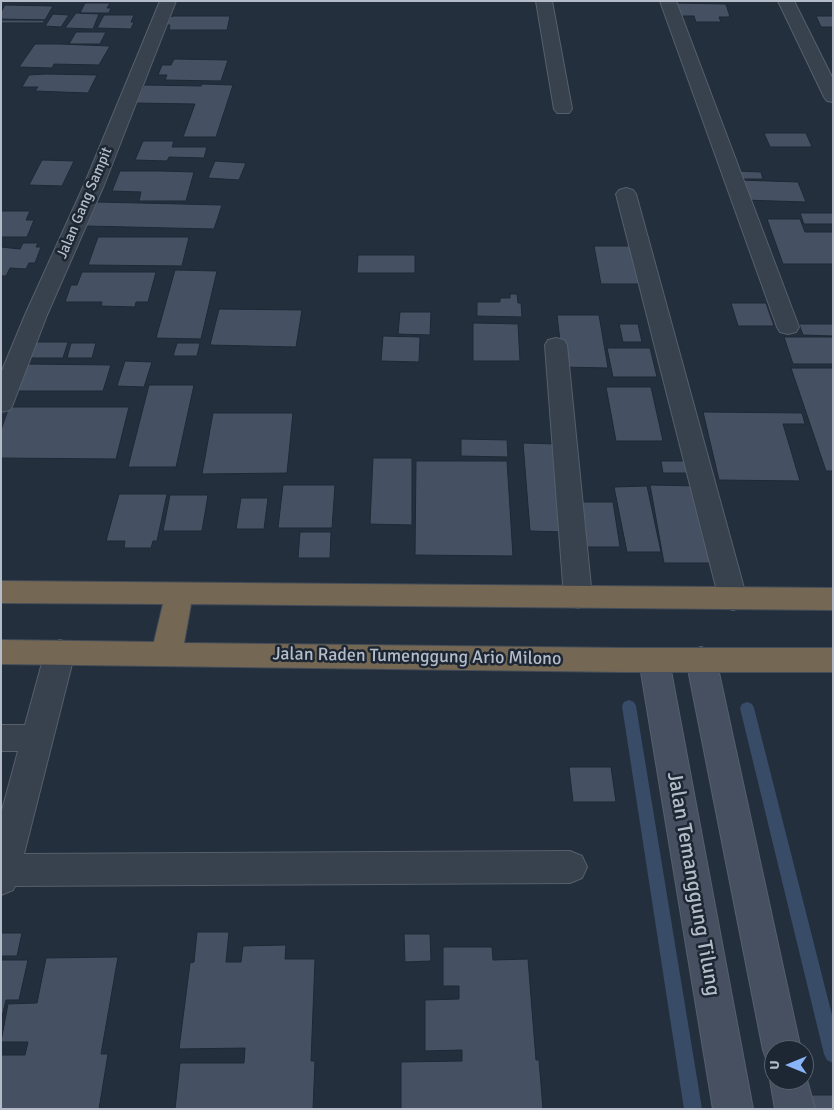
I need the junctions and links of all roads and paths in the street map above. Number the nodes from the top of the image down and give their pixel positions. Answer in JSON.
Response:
{"nodes":[{"id":1,"x":168,"y":1,"type":"edge"},
{"id":2,"x":544,"y":1,"type":"edge"},
{"id":3,"x":668,"y":1,"type":"edge"},
{"id":4,"x":786,"y":1,"type":"edge"},
{"id":5,"x":831,"y":90,"type":"edge"},
{"id":6,"x":564,"y":109,"type":"dead end"},
{"id":7,"x":626,"y":194,"type":"dead end"},
{"id":8,"x":788,"y":327,"type":"dead end"},
{"id":9,"x":556,"y":345,"type":"dead end"},
{"id":10,"x":1,"y":404,"type":"edge"},
{"id":11,"x":1,"y":592,"type":"edge"},
{"id":12,"x":178,"y":593,"type":"junction"},
{"id":13,"x":578,"y":597,"type":"junction"},
{"id":14,"x":733,"y":599,"type":"junction"},
{"id":15,"x":833,"y":599,"type":"edge"},
{"id":16,"x":1,"y":652,"type":"edge"},
{"id":17,"x":60,"y":652,"type":"junction"},
{"id":18,"x":167,"y":653,"type":"junction"},
{"id":19,"x":701,"y":659,"type":"junction"},
{"id":20,"x":654,"y":660,"type":"junction"},
{"id":21,"x":833,"y":660,"type":"edge"},
{"id":22,"x":1,"y":738,"type":"edge"},
{"id":23,"x":38,"y":738,"type":"junction"},
{"id":24,"x":570,"y":867,"type":"dead end"},
{"id":25,"x":3,"y":874,"type":"edge"},
{"id":26,"x":780,"y":1040,"type":"edge"},
{"id":27,"x":791,"y":1090,"type":"edge"},
{"id":28,"x":733,"y":1109,"type":"edge"},
{"id":29,"x":795,"y":1109,"type":"edge"}],
"edges":[{"from":1,"to":10,"type":"street","name":"Jalan Gang Sampit"},
{"from":2,"to":6,"type":"street"},
{"from":3,"to":8,"type":"street"},
{"from":4,"to":5,"type":"street"},
{"from":7,"to":14,"type":"street"},
{"from":9,"to":13,"type":"street"},
{"from":11,"to":12,"type":"highway"},
{"from":12,"to":13,"type":"highway"},
{"from":12,"to":18,"type":"highway"},
{"from":13,"to":14,"type":"highway"},
{"from":14,"to":15,"type":"highway"},
{"from":16,"to":17,"type":"highway","name":"Jalan Raden Tumenggung Ario Milono"},
{"from":17,"to":18,"type":"highway","name":"Jalan Raden Tumenggung Ario Milono"},
{"from":17,"to":23,"type":"street"},
{"from":18,"to":20,"type":"highway","name":"Jalan Raden Tumenggung Ario Milono"},
{"from":19,"to":20,"type":"highway","name":"Jalan Raden Tumenggung Ario Milono"},
{"from":19,"to":21,"type":"highway","name":"Jalan Raden Tumenggung Ario Milono"},
{"from":19,"to":26,"type":"street"},
{"from":20,"to":28,"type":"street","name":"Jalan Temanggung Tilung"},
{"from":22,"to":23,"type":"street"},
{"from":23,"to":25,"type":"street"},
{"from":24,"to":25,"type":"street"},
{"from":27,"to":29,"type":"street"}]}
